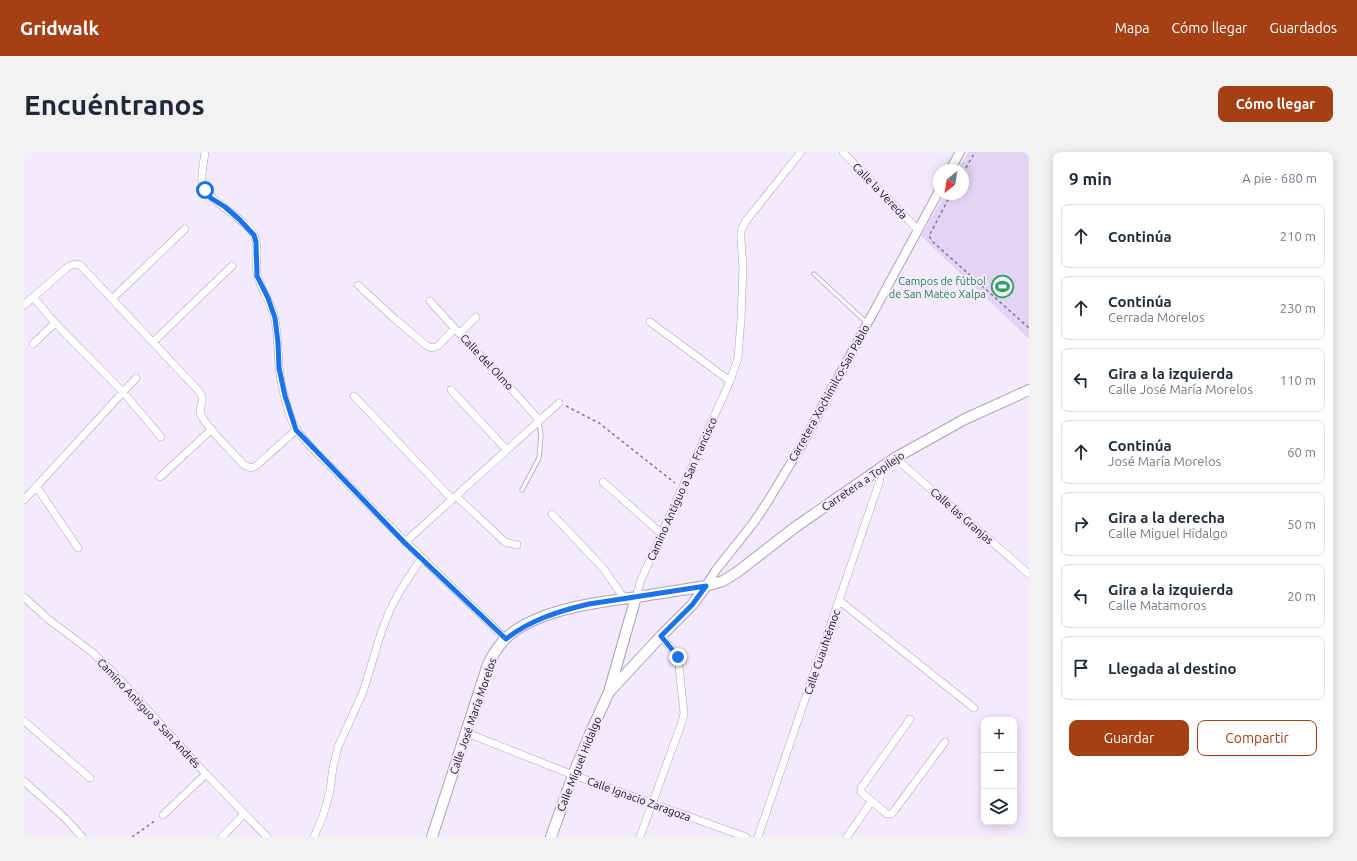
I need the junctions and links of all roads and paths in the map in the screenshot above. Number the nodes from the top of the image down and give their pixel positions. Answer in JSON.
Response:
{"nodes":[{"id":1,"x":205,"y":152,"type":"edge"},
{"id":2,"x":801,"y":152,"type":"edge"},
{"id":3,"x":843,"y":152,"type":"edge"},
{"id":4,"x":960,"y":152,"type":"edge"},
{"id":5,"x":975,"y":152,"type":"edge"},
{"id":6,"x":953,"y":164,"type":"edge"},
{"id":7,"x":968,"y":164,"type":"edge"},
{"id":8,"x":934,"y":200,"type":"edge"},
{"id":9,"x":948,"y":200,"type":"edge"},
{"id":10,"x":185,"y":230,"type":"dead end"},
{"id":11,"x":918,"y":230,"type":"junction"},
{"id":12,"x":232,"y":266,"type":"dead end"},
{"id":13,"x":814,"y":274,"type":"dead end"},
{"id":14,"x":358,"y":285,"type":"dead end"},
{"id":15,"x":32,"y":297,"type":"junction"},
{"id":16,"x":112,"y":299,"type":"junction"},
{"id":17,"x":430,"y":301,"type":"dead end"},
{"id":18,"x":24,"y":305,"type":"edge"},
{"id":19,"x":476,"y":317,"type":"dead end"},
{"id":20,"x":650,"y":322,"type":"dead end"},
{"id":21,"x":868,"y":322,"type":"junction"},
{"id":22,"x":55,"y":323,"type":"junction"},
{"id":23,"x":1029,"y":328,"type":"edge"},
{"id":24,"x":457,"y":331,"type":"junction"},
{"id":25,"x":153,"y":342,"type":"junction"},
{"id":26,"x":33,"y":344,"type":"dead end"},
{"id":27,"x":136,"y":378,"type":"dead end"},
{"id":28,"x":730,"y":381,"type":"junction"},
{"id":29,"x":451,"y":390,"type":"dead end"},
{"id":30,"x":1029,"y":390,"type":"edge"},
{"id":31,"x":123,"y":392,"type":"junction"},
{"id":32,"x":354,"y":396,"type":"dead end"},
{"id":33,"x":559,"y":403,"type":"joint"},
{"id":34,"x":539,"y":420,"type":"junction"},
{"id":35,"x":212,"y":429,"type":"junction"},
{"id":36,"x":296,"y":430,"type":"junction"},
{"id":37,"x":161,"y":437,"type":"dead end"},
{"id":38,"x":506,"y":449,"type":"junction"},
{"id":39,"x":895,"y":458,"type":"junction"},
{"id":40,"x":882,"y":467,"type":"junction"},
{"id":41,"x":160,"y":477,"type":"dead end"},
{"id":42,"x":603,"y":482,"type":"dead end"},
{"id":43,"x":36,"y":486,"type":"junction"},
{"id":44,"x":522,"y":490,"type":"dead end"},
{"id":45,"x":683,"y":490,"type":"junction"},
{"id":46,"x":454,"y":498,"type":"junction"},
{"id":47,"x":24,"y":500,"type":"edge"},
{"id":48,"x":552,"y":514,"type":"dead end"},
{"id":49,"x":662,"y":534,"type":"junction"},
{"id":50,"x":404,"y":542,"type":"junction"},
{"id":51,"x":517,"y":545,"type":"dead end"},
{"id":52,"x":78,"y":548,"type":"dead end"},
{"id":53,"x":422,"y":559,"type":"junction"},
{"id":54,"x":1029,"y":574,"type":"edge"},
{"id":55,"x":706,"y":586,"type":"junction"},
{"id":56,"x":24,"y":597,"type":"edge"},
{"id":57,"x":636,"y":597,"type":"junction"},
{"id":58,"x":624,"y":598,"type":"junction"},
{"id":59,"x":840,"y":602,"type":"junction"},
{"id":60,"x":661,"y":636,"type":"junction"},
{"id":61,"x":506,"y":639,"type":"junction"},
{"id":62,"x":609,"y":692,"type":"junction"},
{"id":63,"x":974,"y":708,"type":"dead end"},
{"id":64,"x":910,"y":719,"type":"dead end"},
{"id":65,"x":24,"y":721,"type":"edge"},
{"id":66,"x":467,"y":733,"type":"junction"},
{"id":67,"x":945,"y":742,"type":"dead end"},
{"id":68,"x":206,"y":774,"type":"junction"},
{"id":69,"x":572,"y":775,"type":"junction"},
{"id":70,"x":90,"y":778,"type":"dead end"},
{"id":71,"x":24,"y":781,"type":"edge"},
{"id":72,"x":871,"y":802,"type":"junction"},
{"id":73,"x":652,"y":803,"type":"junction"},
{"id":74,"x":244,"y":814,"type":"junction"},
{"id":75,"x":163,"y":815,"type":"joint"},
{"id":76,"x":77,"y":836,"type":"edge"},
{"id":77,"x":132,"y":837,"type":"edge"},
{"id":78,"x":222,"y":837,"type":"edge"},
{"id":79,"x":267,"y":837,"type":"edge"},
{"id":80,"x":314,"y":837,"type":"edge"},
{"id":81,"x":432,"y":837,"type":"edge"},
{"id":82,"x":551,"y":837,"type":"edge"},
{"id":83,"x":640,"y":837,"type":"edge"},
{"id":84,"x":746,"y":837,"type":"edge"},
{"id":85,"x":758,"y":837,"type":"edge"},
{"id":86,"x":847,"y":837,"type":"edge"}],
"edges":[{"from":1,"to":36,"type":"street"},
{"from":2,"to":28,"type":"street","name":"Camino Antiguo a San Francisco"},
{"from":3,"to":11,"type":"street","name":"Calle la Vereda"},
{"from":4,"to":6,"type":"street"},
{"from":5,"to":7,"type":"path"},
{"from":8,"to":11,"type":"street","name":"Carretera Xochimilco-San Pablo"},
{"from":9,"to":23,"type":"path"},
{"from":10,"to":16,"type":"street"},
{"from":11,"to":21,"type":"street","name":"Carretera Xochimilco-San Pablo"},
{"from":12,"to":25,"type":"street"},
{"from":13,"to":21,"type":"lane"},
{"from":14,"to":24,"type":"street","name":"Calle del Olmo"},
{"from":15,"to":16,"type":"street"},
{"from":15,"to":18,"type":"street"},
{"from":15,"to":22,"type":"street"},
{"from":16,"to":25,"type":"street"},
{"from":17,"to":24,"type":"street"},
{"from":19,"to":24,"type":"street"},
{"from":20,"to":28,"type":"street"},
{"from":21,"to":55,"type":"street","name":"Carretera Xochimilco-San Pablo"},
{"from":22,"to":26,"type":"street"},
{"from":22,"to":31,"type":"street"},
{"from":24,"to":34,"type":"street","name":"Calle del Olmo"},
{"from":25,"to":35,"type":"street"},
{"from":27,"to":31,"type":"street"},
{"from":28,"to":45,"type":"street","name":"Camino Antiguo a San Francisco"},
{"from":29,"to":38,"type":"street"},
{"from":30,"to":39,"type":"main road","name":"Carretera a Topilejo"},
{"from":31,"to":37,"type":"street"},
{"from":31,"to":43,"type":"street"},
{"from":32,"to":46,"type":"street"},
{"from":33,"to":34,"type":"street"},
{"from":33,"to":45,"type":"path"},
{"from":34,"to":38,"type":"street"},
{"from":34,"to":44,"type":"lane"},
{"from":35,"to":36,"type":"street"},
{"from":35,"to":41,"type":"street"},
{"from":36,"to":50,"type":"street"},
{"from":38,"to":46,"type":"street"},
{"from":39,"to":40,"type":"main road","name":"Carretera a Topilejo"},
{"from":39,"to":54,"type":"street","name":"Calle las Granjas"},
{"from":40,"to":55,"type":"main road","name":"Carretera a Topilejo"},
{"from":40,"to":59,"type":"street","name":"Calle Cuauhtémoc"},
{"from":42,"to":49,"type":"street"},
{"from":43,"to":47,"type":"street"},
{"from":43,"to":52,"type":"street"},
{"from":45,"to":49,"type":"street","name":"Camino Antiguo a San Francisco"},
{"from":46,"to":50,"type":"street"},
{"from":46,"to":51,"type":"street"},
{"from":48,"to":58,"type":"street"},
{"from":49,"to":57,"type":"street","name":"Camino Antiguo a San Francisco"},
{"from":50,"to":53,"type":"street"},
{"from":53,"to":61,"type":"street"},
{"from":53,"to":80,"type":"street"},
{"from":55,"to":57,"type":"main road","name":"Carretera a Topilejo"},
{"from":55,"to":60,"type":"main road","name":"Calle Miguel Hidalgo"},
{"from":56,"to":68,"type":"street","name":"Camino Antiguo a San Andrés"},
{"from":57,"to":58,"type":"main road","name":"Calle José María Morelos"},
{"from":57,"to":62,"type":"main road","name":"Calle Miguel Hidalgo"},
{"from":58,"to":61,"type":"main road","name":"Calle José María Morelos"},
{"from":59,"to":63,"type":"street"},
{"from":59,"to":85,"type":"street","name":"Calle Cuauhtémoc"},
{"from":60,"to":62,"type":"main road","name":"Calle Miguel Hidalgo"},
{"from":60,"to":73,"type":"street"},
{"from":61,"to":66,"type":"main road","name":"Calle José María Morelos"},
{"from":62,"to":69,"type":"main road","name":"Calle Miguel Hidalgo"},
{"from":64,"to":72,"type":"street"},
{"from":65,"to":70,"type":"street"},
{"from":66,"to":69,"type":"street","name":"Calle Ignacio Zaragoza"},
{"from":66,"to":81,"type":"main road","name":"Calle José María Morelos"},
{"from":67,"to":72,"type":"street"},
{"from":68,"to":74,"type":"street","name":"Camino Antiguo a San Andrés"},
{"from":68,"to":75,"type":"street"},
{"from":69,"to":73,"type":"street","name":"Calle Ignacio Zaragoza"},
{"from":69,"to":82,"type":"main road","name":"Calle Miguel Hidalgo"},
{"from":71,"to":76,"type":"street"},
{"from":72,"to":86,"type":"street"},
{"from":73,"to":83,"type":"street"},
{"from":73,"to":84,"type":"street","name":"Calle Ignacio Zaragoza"},
{"from":74,"to":78,"type":"street"},
{"from":74,"to":79,"type":"street","name":"Camino Antiguo a San Andrés"},
{"from":75,"to":77,"type":"path"}]}
